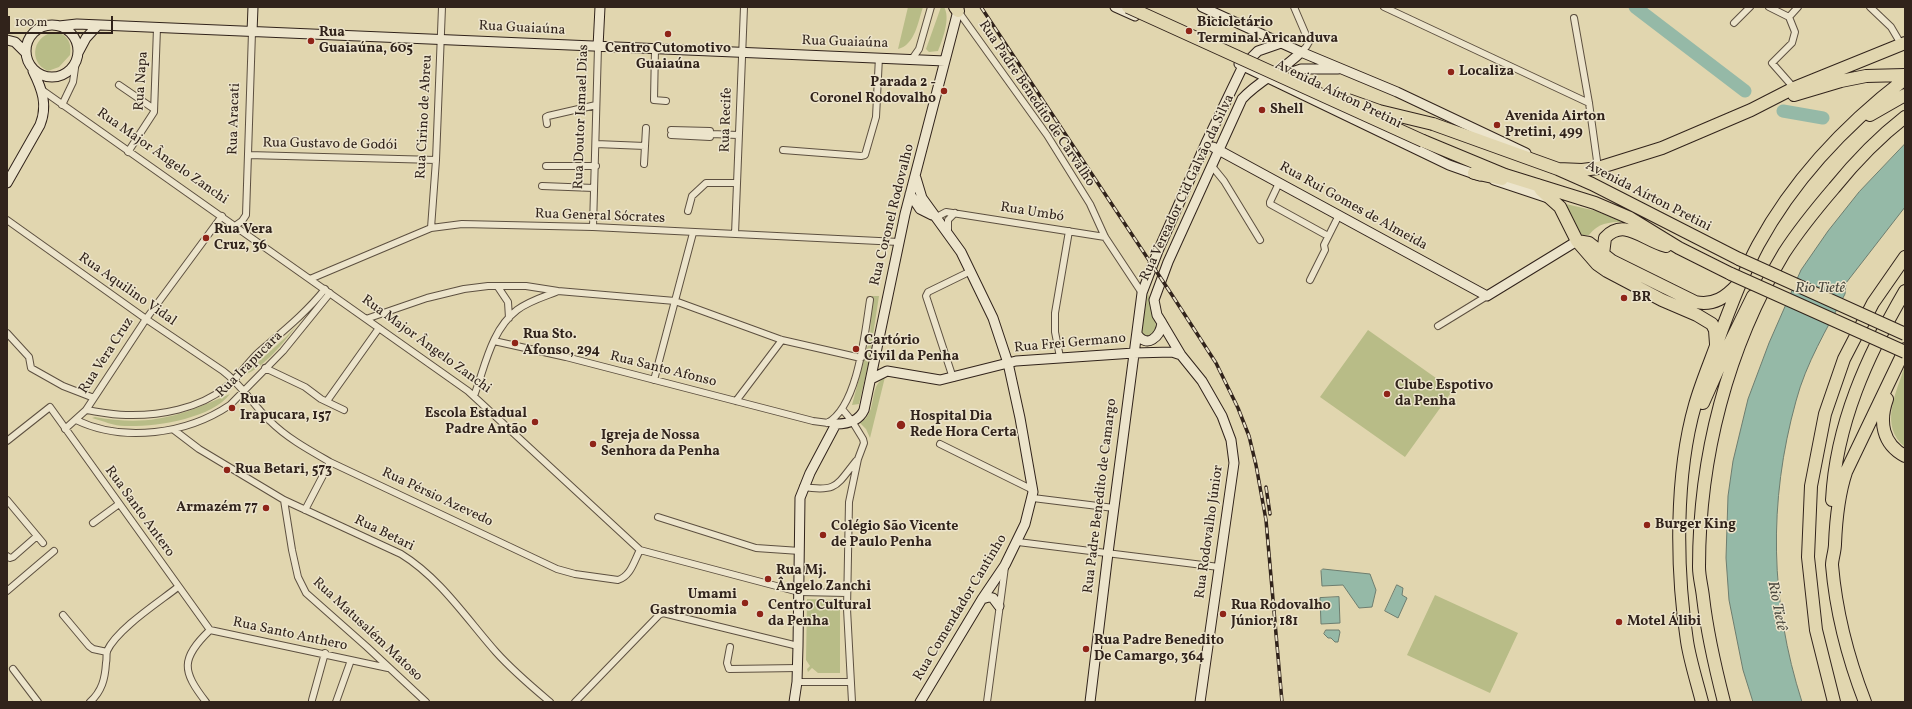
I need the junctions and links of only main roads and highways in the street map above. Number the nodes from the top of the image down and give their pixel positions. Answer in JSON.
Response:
{"nodes":[{"id":1,"x":253,"y":7,"type":"edge"},
{"id":2,"x":600,"y":7,"type":"edge"},
{"id":3,"x":1115,"y":7,"type":"edge"},
{"id":4,"x":1128,"y":7,"type":"edge"},
{"id":5,"x":1146,"y":7,"type":"edge"},
{"id":6,"x":1202,"y":7,"type":"edge"},
{"id":7,"x":958,"y":8,"type":"edge"},
{"id":8,"x":59,"y":26,"type":"junction"},
{"id":9,"x":97,"y":26,"type":"junction"},
{"id":10,"x":252,"y":32,"type":"junction"},
{"id":11,"x":7,"y":40,"type":"edge"},
{"id":12,"x":1281,"y":43,"type":"junction"},
{"id":13,"x":1903,"y":43,"type":"edge"},
{"id":14,"x":598,"y":47,"type":"junction"},
{"id":15,"x":25,"y":52,"type":"junction"},
{"id":16,"x":1301,"y":52,"type":"junction"},
{"id":17,"x":77,"y":57,"type":"junction"},
{"id":18,"x":945,"y":61,"type":"junction"},
{"id":19,"x":1243,"y":66,"type":"junction"},
{"id":20,"x":1343,"y":69,"type":"junction"},
{"id":21,"x":33,"y":71,"type":"junction"},
{"id":22,"x":1905,"y":75,"type":"edge"},
{"id":23,"x":1267,"y":78,"type":"junction"},
{"id":24,"x":1905,"y":79,"type":"edge"},
{"id":25,"x":1289,"y":88,"type":"junction"},
{"id":26,"x":1905,"y":95,"type":"edge"},
{"id":27,"x":1766,"y":103,"type":"junction"},
{"id":28,"x":1905,"y":117,"type":"edge"},
{"id":29,"x":1843,"y":132,"type":"junction"},
{"id":30,"x":1206,"y":143,"type":"junction"},
{"id":31,"x":1218,"y":149,"type":"junction"},
{"id":32,"x":1543,"y":164,"type":"junction"},
{"id":33,"x":1558,"y":169,"type":"junction"},
{"id":34,"x":1474,"y":174,"type":"junction"},
{"id":35,"x":915,"y":176,"type":"junction"},
{"id":36,"x":1512,"y":177,"type":"junction"},
{"id":37,"x":7,"y":183,"type":"edge"},
{"id":38,"x":1538,"y":184,"type":"junction"},
{"id":39,"x":910,"y":194,"type":"junction"},
{"id":40,"x":1553,"y":200,"type":"junction"},
{"id":41,"x":934,"y":216,"type":"junction"},
{"id":42,"x":1577,"y":241,"type":"junction"},
{"id":43,"x":1679,"y":248,"type":"junction"},
{"id":44,"x":1603,"y":254,"type":"junction"},
{"id":45,"x":1905,"y":257,"type":"edge"},
{"id":46,"x":1735,"y":278,"type":"junction"},
{"id":47,"x":1771,"y":279,"type":"junction"},
{"id":48,"x":1905,"y":291,"type":"edge"},
{"id":49,"x":1142,"y":293,"type":"joint"},
{"id":50,"x":1162,"y":324,"type":"junction"},
{"id":51,"x":1137,"y":334,"type":"junction"},
{"id":52,"x":1905,"y":334,"type":"edge"},
{"id":53,"x":1716,"y":346,"type":"junction"},
{"id":54,"x":1905,"y":351,"type":"edge"},
{"id":55,"x":1134,"y":353,"type":"junction"},
{"id":56,"x":1181,"y":355,"type":"junction"},
{"id":57,"x":1008,"y":363,"type":"junction"},
{"id":58,"x":1895,"y":370,"type":"junction"},
{"id":59,"x":871,"y":379,"type":"junction"},
{"id":60,"x":1689,"y":430,"type":"junction"},
{"id":61,"x":1905,"y":456,"type":"edge"},
{"id":62,"x":1832,"y":563,"type":"junction"},
{"id":63,"x":982,"y":599,"type":"junction"},
{"id":64,"x":999,"y":606,"type":"road end"},
{"id":65,"x":794,"y":702,"type":"edge"},
{"id":66,"x":920,"y":702,"type":"edge"},
{"id":67,"x":1090,"y":702,"type":"edge"},
{"id":68,"x":1200,"y":702,"type":"edge"},
{"id":69,"x":1702,"y":702,"type":"edge"},
{"id":70,"x":1724,"y":702,"type":"edge"},
{"id":71,"x":1834,"y":702,"type":"edge"},
{"id":72,"x":1865,"y":702,"type":"edge"}],
"edges":[{"from":1,"to":10,"type":"main road","name":"Rua Aracati"},
{"from":2,"to":14,"type":"main road","name":"Rua Doutor Ismael Dias"},
{"from":3,"to":19,"type":"main road","name":"Avenida Aírton Pretini"},
{"from":4,"to":36,"type":"highway","name":"Avenida Aírton Pretini","bridge":true},
{"from":5,"to":32,"type":"highway","name":"Avenida Aírton Pretini","bridge":true},
{"from":6,"to":12,"type":"main road","name":"Avenida Aírton Pretini"},
{"from":7,"to":18,"type":"main road","name":"Rua Coronel Rodovalho"},
{"from":8,"to":9,"type":"main road","name":"Rua Guaiaúna"},
{"from":8,"to":15,"type":"main road"},
{"from":8,"to":17,"type":"main road"},
{"from":9,"to":10,"type":"main road","name":"Rua Guaiaúna"},
{"from":9,"to":17,"type":"main road"},
{"from":10,"to":14,"type":"main road","name":"Rua Guaiaúna"},
{"from":11,"to":15,"type":"main road"},
{"from":12,"to":16,"type":"main road","name":"Avenida Aírton Pretini"},
{"from":12,"to":19,"type":"main road","name":"Rua Vereador Cid Galvão da Silva"},
{"from":13,"to":27,"type":"highway"},
{"from":14,"to":18,"type":"main road","name":"Rua Guaiaúna"},
{"from":15,"to":21,"type":"main road"},
{"from":16,"to":20,"type":"main road","name":"Avenida Aírton Pretini"},
{"from":16,"to":23,"type":"main road","name":"Rua Vereador Cid Galvão da Silva"},
{"from":17,"to":21,"type":"main road"},
{"from":18,"to":35,"type":"main road","name":"Rua Coronel Rodovalho"},
{"from":19,"to":23,"type":"main road","name":"Avenida Aírton Pretini"},
{"from":19,"to":30,"type":"main road","name":"Rua Vereador Cid Galvão da Silva"},
{"from":20,"to":25,"type":"main road"},
{"from":20,"to":32,"type":"main road","name":"Avenida Aírton Pretini"},
{"from":21,"to":37,"type":"main road","name":"Rua Major Ângelo Zanchi"},
{"from":22,"to":27,"type":"highway"},
{"from":23,"to":25,"type":"main road","name":"Avenida Aírton Pretini"},
{"from":23,"to":31,"type":"main road","name":"Rua Vereador Cid Galvão da Silva"},
{"from":24,"to":29,"type":"highway"},
{"from":25,"to":34,"type":"main road","name":"Avenida Aírton Pretini"},
{"from":26,"to":29,"type":"highway"},
{"from":27,"to":33,"type":"highway"},
{"from":28,"to":47,"type":"highway"},
{"from":29,"to":46,"type":"highway"},
{"from":30,"to":31,"type":"main road","name":"Rua Rui Gomes de Almeida"},
{"from":30,"to":49,"type":"main road","name":"Rua Vereador Cid Galvão da Silva"},
{"from":31,"to":42,"type":"main road","name":"Rua Rui Gomes de Almeida"},
{"from":31,"to":50,"type":"main road","name":"Rua Vereador Cid Galvão da Silva"},
{"from":32,"to":33,"type":"highway","name":"Avenida Aírton Pretini"},
{"from":33,"to":52,"type":"highway","name":"Avenida Aírton Pretini","bridge":true},
{"from":34,"to":36,"type":"highway"},
{"from":34,"to":40,"type":"main road","name":"Avenida Aírton Pretini"},
{"from":35,"to":39,"type":"main road","name":"Rua Coronel Rodovalho"},
{"from":35,"to":41,"type":"main road","name":"Rua Comendador Cantinho"},
{"from":36,"to":38,"type":"highway","name":"Avenida Aírton Pretini"},
{"from":38,"to":40,"type":"highway"},
{"from":38,"to":43,"type":"highway","name":"Avenida Aírton Pretini"},
{"from":39,"to":41,"type":"main road","name":"Rua Comendador Cantinho"},
{"from":39,"to":59,"type":"main road","name":"Rua Coronel Rodovalho"},
{"from":40,"to":42,"type":"highway"},
{"from":41,"to":57,"type":"main road","name":"Rua Comendador Cantinho"},
{"from":42,"to":44,"type":"highway"},
{"from":42,"to":53,"type":"highway"},
{"from":43,"to":44,"type":"highway"},
{"from":43,"to":46,"type":"highway","name":"Avenida Aírton Pretini"},
{"from":44,"to":46,"type":"highway"},
{"from":45,"to":71,"type":"highway"},
{"from":46,"to":53,"type":"highway"},
{"from":46,"to":54,"type":"highway","name":"Avenida Aírton Pretini","bridge":true},
{"from":47,"to":60,"type":"highway"},
{"from":47,"to":70,"type":"highway"},
{"from":48,"to":62,"type":"highway"},
{"from":49,"to":51,"type":"main road","name":"Rua Padre Benedito de Camargo"},
{"from":50,"to":51,"type":"main road"},
{"from":50,"to":56,"type":"main road","name":"Rua Vereador Cid Galvão da Silva"},
{"from":51,"to":55,"type":"main road","name":"Rua Padre Benedito de Camargo"},
{"from":53,"to":60,"type":"highway"},
{"from":54,"to":58,"type":"highway"},
{"from":55,"to":56,"type":"main road","name":"Rua Frei Germano"},
{"from":55,"to":57,"type":"main road","name":"Rua Frei Germano"},
{"from":55,"to":67,"type":"main road","name":"Rua Padre Benedito de Camargo"},
{"from":56,"to":68,"type":"main road","name":"Rua Rodovalho Júnior"},
{"from":57,"to":59,"type":"main road","name":"Rua Frei Germano"},
{"from":57,"to":63,"type":"main road","name":"Rua Comendador Cantinho"},
{"from":58,"to":61,"type":"highway"},
{"from":58,"to":62,"type":"highway"},
{"from":59,"to":65,"type":"main road","name":"Rua Coronel Rodovalho"},
{"from":60,"to":69,"type":"highway"},
{"from":62,"to":72,"type":"highway"},
{"from":63,"to":64,"type":"main road"},
{"from":63,"to":66,"type":"main road","name":"Rua Comendador Cantinho"}]}
